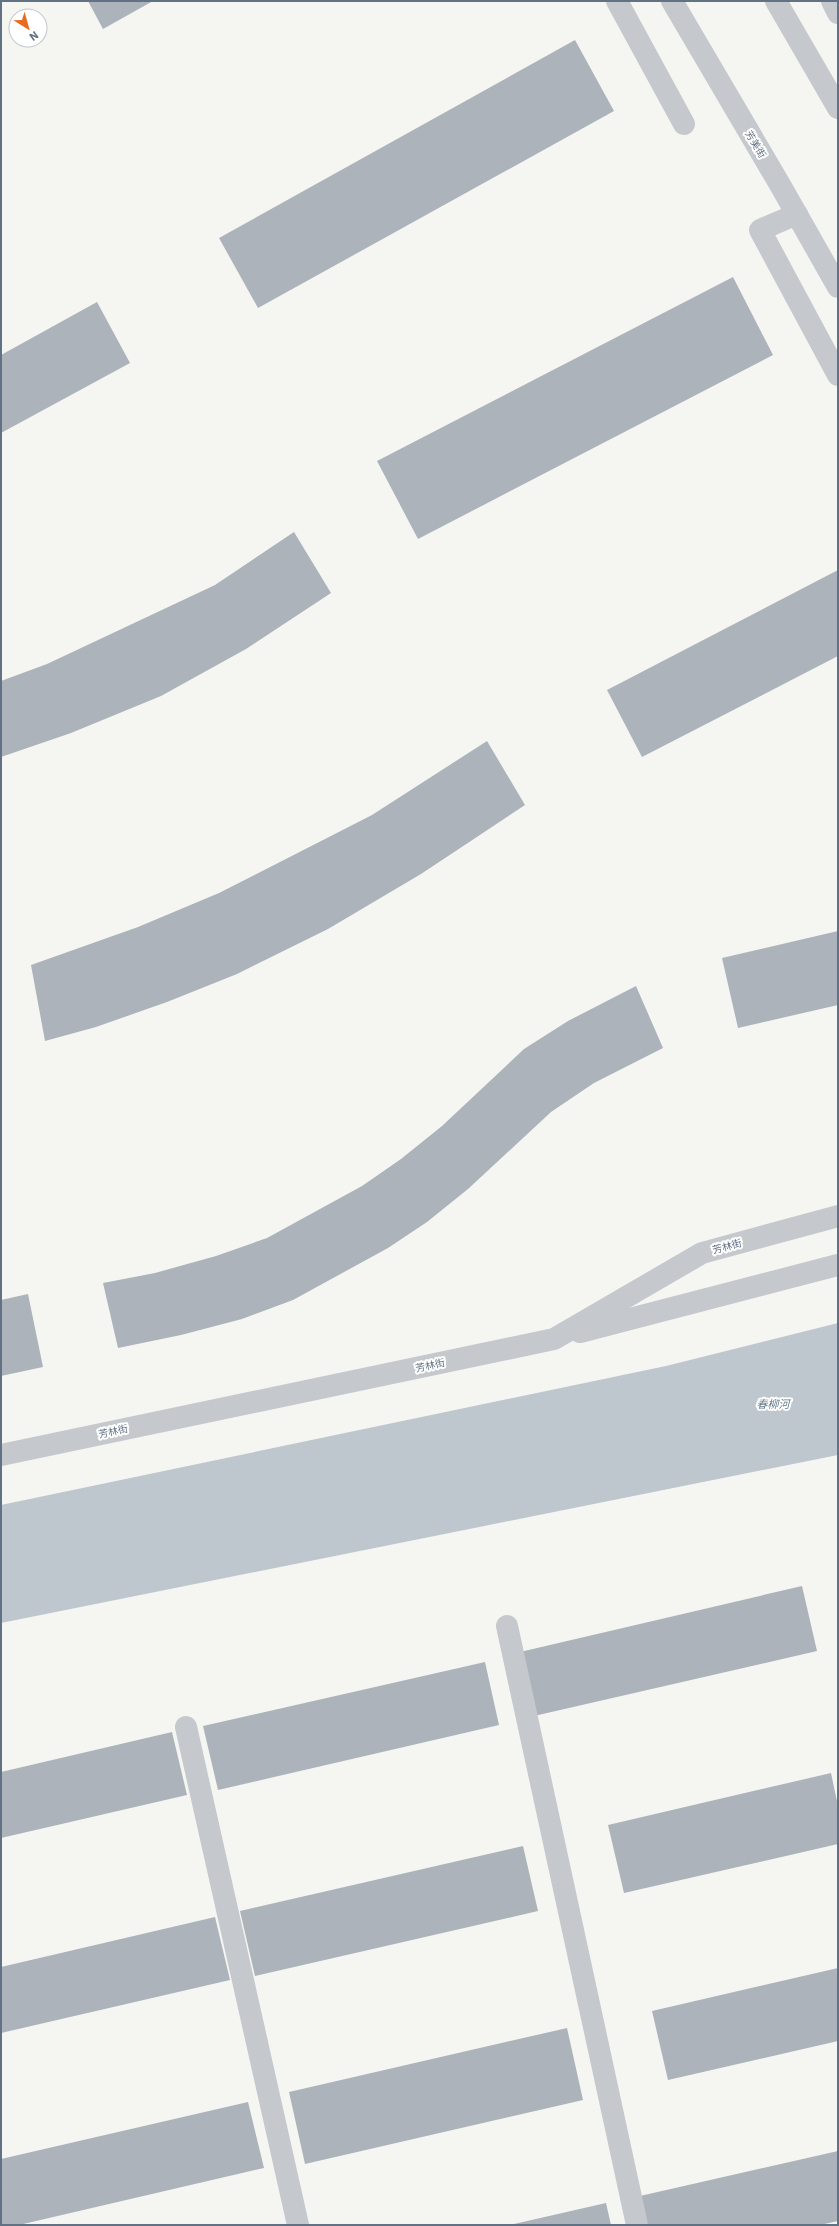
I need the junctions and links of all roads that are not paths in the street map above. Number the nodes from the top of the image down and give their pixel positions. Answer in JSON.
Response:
{"nodes":[{"id":1,"x":617,"y":1,"type":"edge"},
{"id":2,"x":672,"y":1,"type":"edge"},
{"id":3,"x":776,"y":1,"type":"edge"},
{"id":4,"x":832,"y":1,"type":"edge"},
{"id":5,"x":838,"y":13,"type":"edge"},
{"id":6,"x":838,"y":108,"type":"edge"},
{"id":7,"x":684,"y":124,"type":"dead end"},
{"id":8,"x":797,"y":214,"type":"junction"},
{"id":9,"x":838,"y":287,"type":"edge"},
{"id":10,"x":838,"y":375,"type":"edge"},
{"id":11,"x":838,"y":1216,"type":"edge"},
{"id":12,"x":838,"y":1265,"type":"edge"},
{"id":13,"x":554,"y":1339,"type":"junction"},
{"id":14,"x":1,"y":1455,"type":"edge"},
{"id":15,"x":507,"y":1626,"type":"dead end"},
{"id":16,"x":186,"y":1727,"type":"dead end"},
{"id":17,"x":298,"y":2225,"type":"edge"},
{"id":18,"x":637,"y":2225,"type":"edge"}],
"edges":[{"from":1,"to":7,"type":"street"},
{"from":2,"to":8,"type":"street","name":"芳美街"},
{"from":3,"to":6,"type":"street"},
{"from":4,"to":5,"type":"street"},
{"from":8,"to":9,"type":"street","name":"芳美街"},
{"from":8,"to":10,"type":"street"},
{"from":11,"to":13,"type":"street","name":"芳林街"},
{"from":12,"to":13,"type":"street"},
{"from":13,"to":14,"type":"street","name":"芳林街"},
{"from":15,"to":18,"type":"street"},
{"from":16,"to":17,"type":"street"}]}
